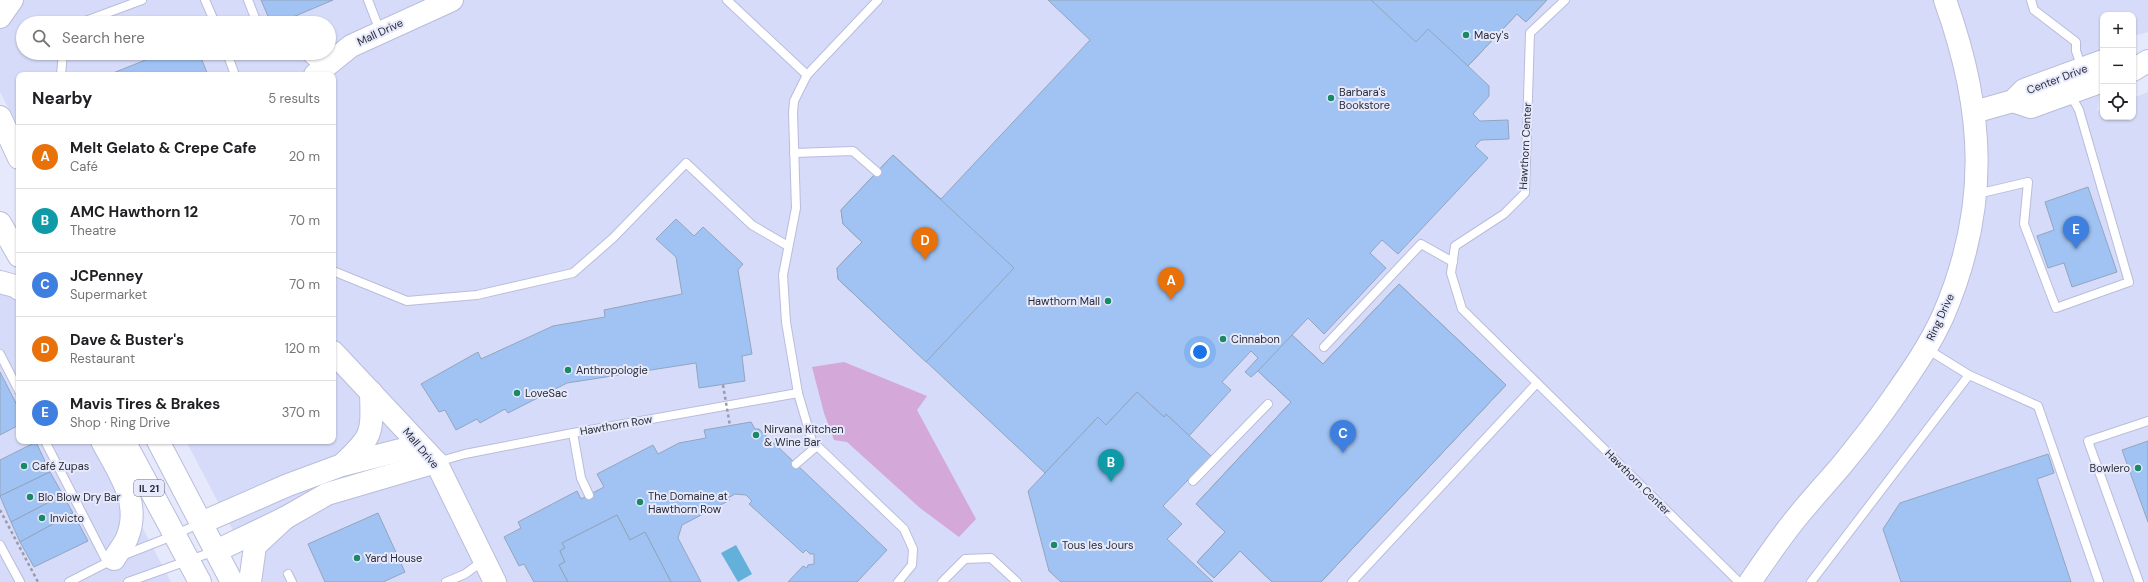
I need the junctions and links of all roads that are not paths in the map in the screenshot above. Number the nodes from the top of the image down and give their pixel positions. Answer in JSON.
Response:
{"nodes":[{"id":1,"x":12,"y":0,"type":"edge"},
{"id":2,"x":142,"y":0,"type":"edge"},
{"id":3,"x":205,"y":0,"type":"edge"},
{"id":4,"x":248,"y":0,"type":"edge"},
{"id":5,"x":368,"y":0,"type":"edge"},
{"id":6,"x":452,"y":0,"type":"edge"},
{"id":7,"x":727,"y":0,"type":"edge"},
{"id":8,"x":878,"y":0,"type":"edge"},
{"id":9,"x":1565,"y":0,"type":"edge"},
{"id":10,"x":1945,"y":0,"type":"edge"},
{"id":11,"x":2031,"y":0,"type":"edge"},
{"id":12,"x":99,"y":16,"type":"edge"},
{"id":13,"x":212,"y":16,"type":"edge"},
{"id":14,"x":254,"y":16,"type":"edge"},
{"id":15,"x":0,"y":17,"type":"edge"},
{"id":16,"x":380,"y":31,"type":"junction"},
{"id":17,"x":2148,"y":51,"type":"edge"},
{"id":18,"x":2136,"y":52,"type":"edge"},
{"id":19,"x":336,"y":58,"type":"edge"},
{"id":20,"x":62,"y":60,"type":"edge"},
{"id":21,"x":230,"y":60,"type":"edge"},
{"id":22,"x":309,"y":60,"type":"edge"},
{"id":23,"x":333,"y":60,"type":"edge"},
{"id":24,"x":2148,"y":61,"type":"edge"},
{"id":25,"x":2100,"y":62,"type":"edge"},
{"id":26,"x":2136,"y":68,"type":"edge"},
{"id":27,"x":2082,"y":69,"type":"junction"},
{"id":28,"x":61,"y":72,"type":"edge"},
{"id":29,"x":235,"y":72,"type":"edge"},
{"id":30,"x":318,"y":72,"type":"edge"},
{"id":31,"x":807,"y":75,"type":"junction"},
{"id":32,"x":2100,"y":82,"type":"edge"},
{"id":33,"x":2070,"y":93,"type":"junction"},
{"id":34,"x":2013,"y":101,"type":"junction"},
{"id":35,"x":1974,"y":112,"type":"junction"},
{"id":36,"x":0,"y":117,"type":"edge"},
{"id":37,"x":0,"y":136,"type":"edge"},
{"id":38,"x":16,"y":152,"type":"edge"},
{"id":39,"x":794,"y":152,"type":"junction"},
{"id":40,"x":16,"y":165,"type":"edge"},
{"id":41,"x":877,"y":172,"type":"dead end"},
{"id":42,"x":1977,"y":194,"type":"junction"},
{"id":43,"x":0,"y":222,"type":"edge"},
{"id":44,"x":788,"y":246,"type":"junction"},
{"id":45,"x":16,"y":251,"type":"edge"},
{"id":46,"x":1453,"y":262,"type":"junction"},
{"id":47,"x":336,"y":272,"type":"edge"},
{"id":48,"x":0,"y":282,"type":"edge"},
{"id":49,"x":16,"y":287,"type":"edge"},
{"id":50,"x":1324,"y":347,"type":"dead end"},
{"id":51,"x":1925,"y":348,"type":"junction"},
{"id":52,"x":0,"y":354,"type":"edge"},
{"id":53,"x":336,"y":355,"type":"edge"},
{"id":54,"x":1969,"y":375,"type":"junction"},
{"id":55,"x":1537,"y":384,"type":"junction"},
{"id":56,"x":16,"y":385,"type":"edge"},
{"id":57,"x":371,"y":392,"type":"junction"},
{"id":58,"x":798,"y":393,"type":"junction"},
{"id":59,"x":1268,"y":404,"type":"dead end"},
{"id":60,"x":2148,"y":421,"type":"edge"},
{"id":61,"x":573,"y":433,"type":"junction"},
{"id":62,"x":47,"y":444,"type":"edge"},
{"id":63,"x":104,"y":444,"type":"edge"},
{"id":64,"x":126,"y":444,"type":"edge"},
{"id":65,"x":160,"y":444,"type":"edge"},
{"id":66,"x":816,"y":446,"type":"junction"},
{"id":67,"x":436,"y":462,"type":"junction"},
{"id":68,"x":796,"y":464,"type":"dead end"},
{"id":69,"x":342,"y":465,"type":"junction"},
{"id":70,"x":1193,"y":482,"type":"dead end"},
{"id":71,"x":589,"y":495,"type":"dead end"},
{"id":72,"x":285,"y":518,"type":"junction"},
{"id":73,"x":201,"y":523,"type":"junction"},
{"id":74,"x":175,"y":535,"type":"junction"},
{"id":75,"x":1,"y":549,"type":"edge"},
{"id":76,"x":216,"y":551,"type":"junction"},
{"id":77,"x":111,"y":560,"type":"junction"},
{"id":78,"x":485,"y":560,"type":"junction"},
{"id":79,"x":190,"y":562,"type":"junction"},
{"id":80,"x":288,"y":574,"type":"dead end"},
{"id":81,"x":20,"y":582,"type":"edge"},
{"id":82,"x":69,"y":582,"type":"edge"},
{"id":83,"x":128,"y":582,"type":"edge"},
{"id":84,"x":200,"y":582,"type":"edge"},
{"id":85,"x":232,"y":582,"type":"edge"},
{"id":86,"x":250,"y":582,"type":"edge"},
{"id":87,"x":292,"y":582,"type":"edge"},
{"id":88,"x":446,"y":582,"type":"edge"},
{"id":89,"x":495,"y":582,"type":"edge"},
{"id":90,"x":898,"y":582,"type":"edge"},
{"id":91,"x":942,"y":582,"type":"edge"},
{"id":92,"x":1017,"y":582,"type":"edge"},
{"id":93,"x":1352,"y":582,"type":"edge"},
{"id":94,"x":1739,"y":582,"type":"edge"},
{"id":95,"x":1750,"y":582,"type":"edge"},
{"id":96,"x":1811,"y":582,"type":"edge"},
{"id":97,"x":2099,"y":582,"type":"edge"},
{"id":98,"x":2139,"y":582,"type":"edge"}],
"edges":[{"from":1,"to":15,"type":"street"},
{"from":2,"to":12,"type":"lane"},
{"from":3,"to":13,"type":"lane"},
{"from":4,"to":14,"type":"lane"},
{"from":5,"to":16,"type":"lane"},
{"from":6,"to":16,"type":"street","name":"Mall Drive"},
{"from":7,"to":31,"type":"lane"},
{"from":8,"to":31,"type":"lane"},
{"from":9,"to":46,"type":"lane","name":"Hawthorn Center"},
{"from":10,"to":35,"type":"street","name":"Ring Drive"},
{"from":11,"to":27,"type":"lane"},
{"from":16,"to":19,"type":"street","name":"Mall Drive"},
{"from":17,"to":18,"type":"street"},
{"from":20,"to":28,"type":"lane"},
{"from":21,"to":29,"type":"lane"},
{"from":22,"to":30,"type":"lane"},
{"from":23,"to":30,"type":"street","name":"Mall Drive"},
{"from":24,"to":26,"type":"street"},
{"from":25,"to":27,"type":"street","name":"Center Drive"},
{"from":27,"to":34,"type":"street","name":"Center Drive"},
{"from":31,"to":39,"type":"lane"},
{"from":32,"to":33,"type":"street","name":"Center Drive"},
{"from":33,"to":34,"type":"street","name":"Center Drive"},
{"from":33,"to":42,"type":"lane"},
{"from":34,"to":35,"type":"street","name":"Center Drive"},
{"from":35,"to":42,"type":"street","name":"Ring Drive"},
{"from":36,"to":38,"type":"street"},
{"from":37,"to":40,"type":"street"},
{"from":39,"to":41,"type":"lane"},
{"from":39,"to":44,"type":"lane"},
{"from":42,"to":51,"type":"street","name":"Ring Drive"},
{"from":43,"to":45,"type":"street"},
{"from":44,"to":47,"type":"lane"},
{"from":44,"to":58,"type":"lane"},
{"from":46,"to":50,"type":"lane"},
{"from":46,"to":55,"type":"lane","name":"Hawthorn Center"},
{"from":48,"to":49,"type":"street"},
{"from":51,"to":54,"type":"lane"},
{"from":51,"to":95,"type":"street","name":"Ring Drive"},
{"from":52,"to":56,"type":"lane"},
{"from":53,"to":57,"type":"street","name":"Mall Drive"},
{"from":54,"to":96,"type":"lane"},
{"from":54,"to":97,"type":"lane"},
{"from":55,"to":93,"type":"lane"},
{"from":55,"to":94,"type":"lane","name":"Hawthorn Center"},
{"from":57,"to":67,"type":"street","name":"Mall Drive"},
{"from":57,"to":69,"type":"street"},
{"from":58,"to":61,"type":"lane","name":"Hawthorn Row"},
{"from":58,"to":66,"type":"lane"},
{"from":59,"to":70,"type":"lane"},
{"from":60,"to":98,"type":"lane"},
{"from":61,"to":67,"type":"lane","name":"Hawthorn Row"},
{"from":61,"to":71,"type":"lane"},
{"from":62,"to":77,"type":"lane"},
{"from":63,"to":77,"type":"street"},
{"from":64,"to":74,"type":"street","number":"IL 21"},
{"from":65,"to":73,"type":"street","number":"IL 21"},
{"from":66,"to":68,"type":"lane"},
{"from":66,"to":90,"type":"lane"},
{"from":67,"to":69,"type":"street"},
{"from":67,"to":72,"type":"street"},
{"from":67,"to":78,"type":"street","name":"Mall Drive"},
{"from":69,"to":73,"type":"street"},
{"from":72,"to":76,"type":"street"},
{"from":72,"to":86,"type":"street"},
{"from":73,"to":74,"type":"lane"},
{"from":73,"to":76,"type":"street","number":"IL 21"},
{"from":74,"to":77,"type":"lane"},
{"from":74,"to":79,"type":"street","number":"IL 21"},
{"from":75,"to":81,"type":"lane"},
{"from":76,"to":79,"type":"lane"},
{"from":76,"to":85,"type":"street","number":"IL 21"},
{"from":77,"to":82,"type":"lane"},
{"from":78,"to":88,"type":"lane"},
{"from":78,"to":89,"type":"street","name":"Mall Drive"},
{"from":79,"to":83,"type":"lane"},
{"from":79,"to":84,"type":"street","number":"IL 21"},
{"from":80,"to":87,"type":"lane"},
{"from":91,"to":92,"type":"lane"}]}
